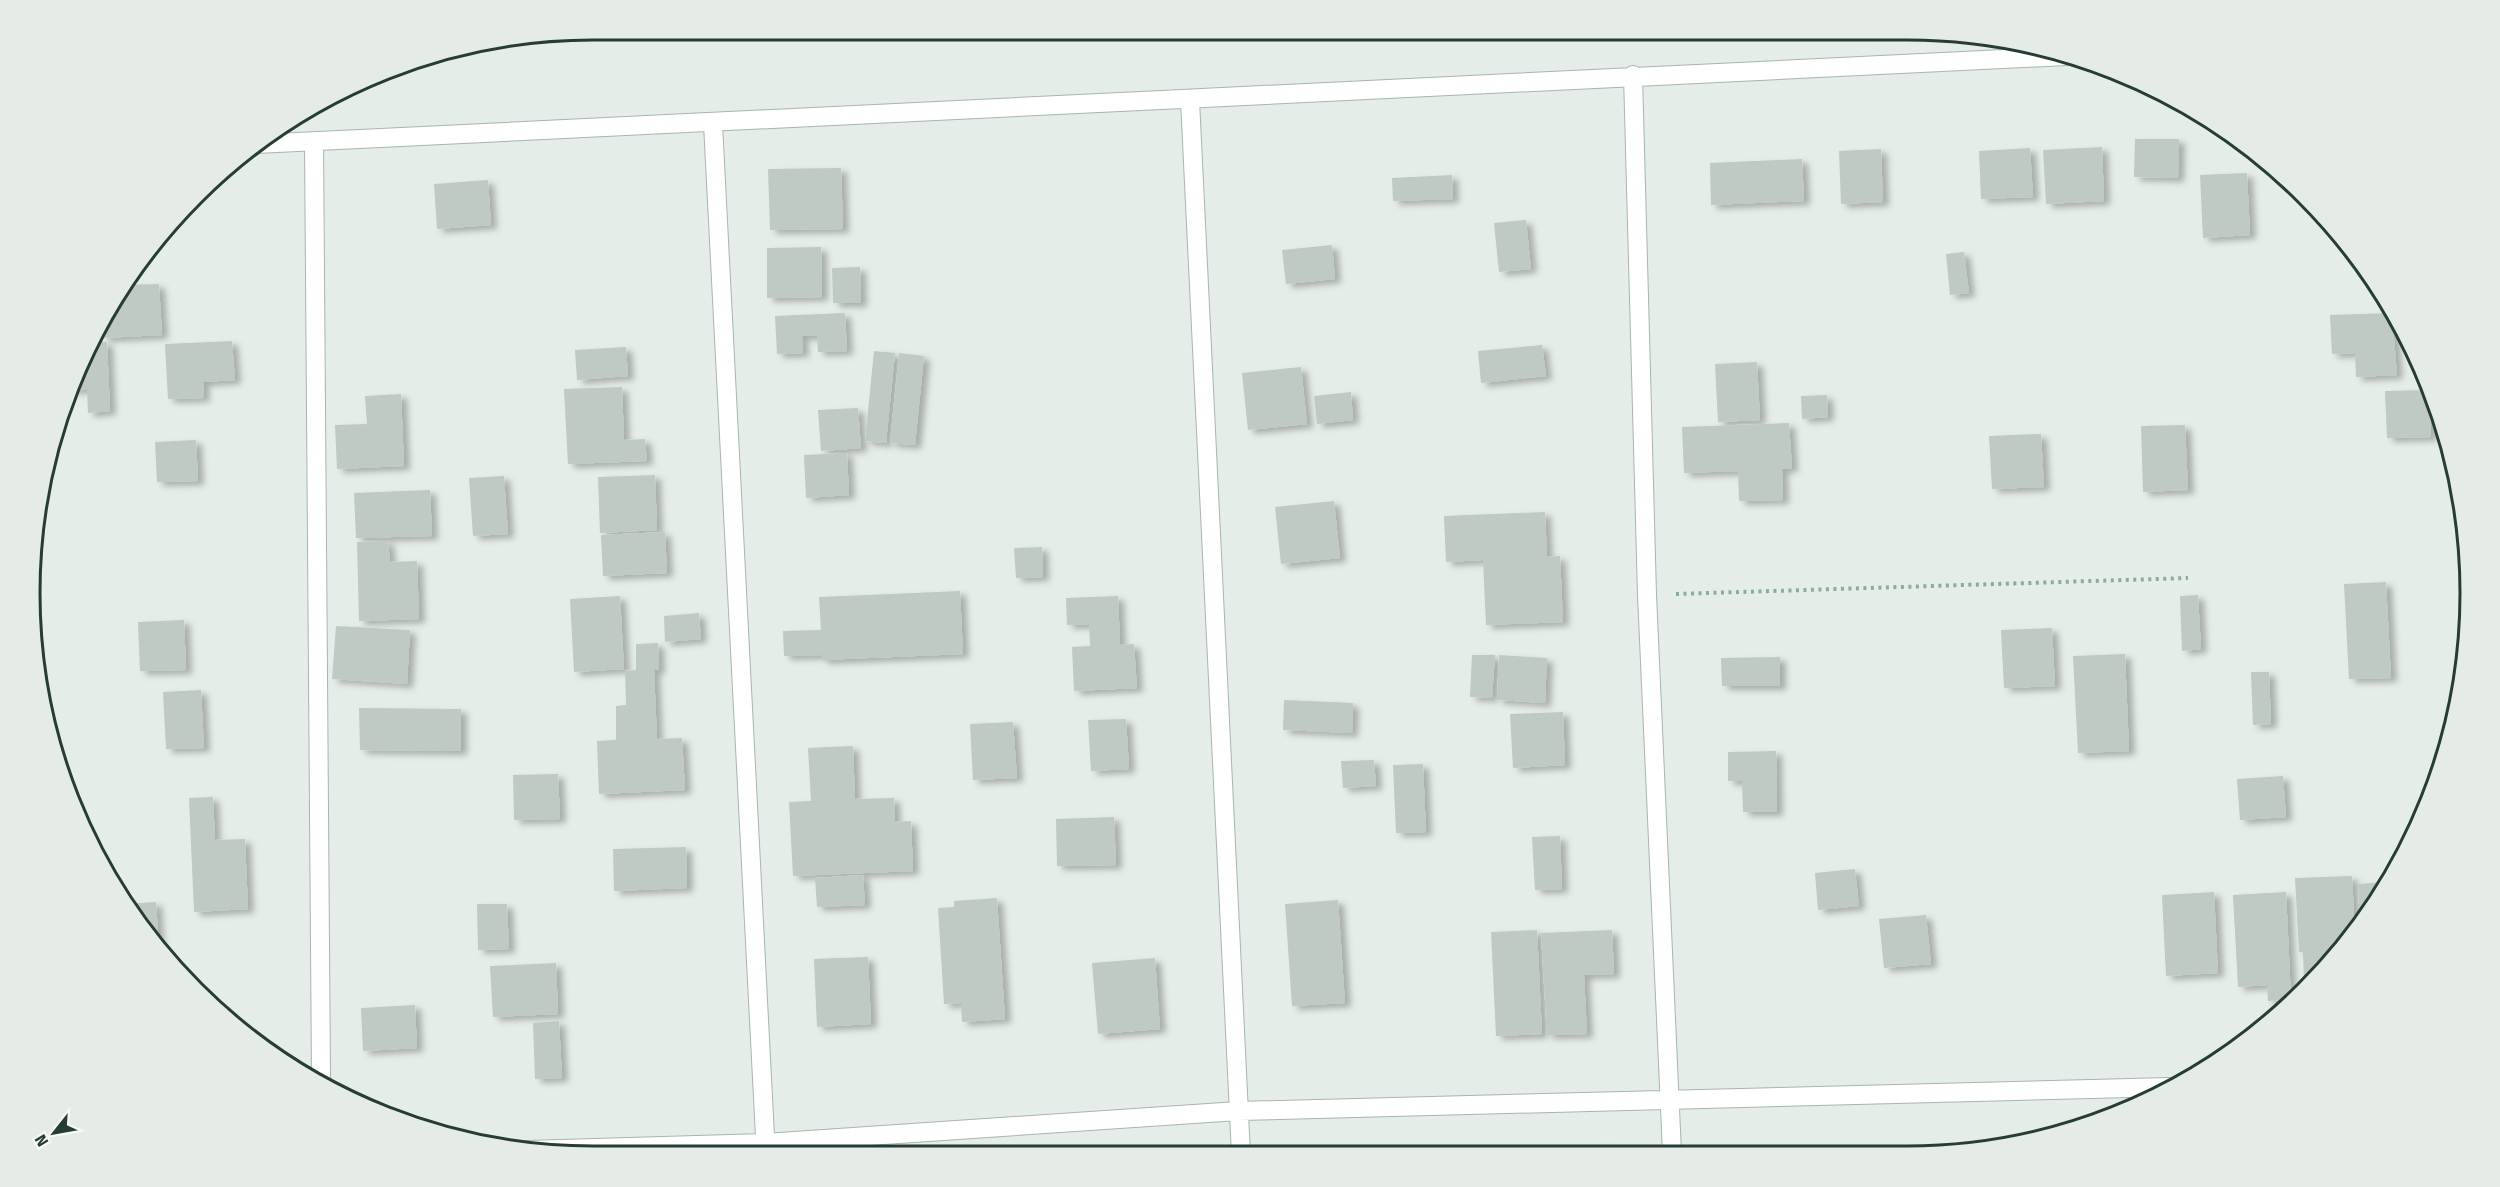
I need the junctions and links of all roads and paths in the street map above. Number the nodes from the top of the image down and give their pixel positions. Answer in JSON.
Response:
{"nodes":[{"id":1,"x":2042,"y":57,"type":"edge"},
{"id":2,"x":1633,"y":75,"type":"junction"},
{"id":3,"x":1190,"y":100,"type":"junction"},
{"id":4,"x":713,"y":124,"type":"junction"},
{"id":5,"x":314,"y":141,"type":"junction"},
{"id":6,"x":273,"y":143,"type":"edge"},
{"id":7,"x":2188,"y":578,"type":"dead end"},
{"id":8,"x":1647,"y":595,"type":"junction"},
{"id":9,"x":321,"y":1074,"type":"edge"},
{"id":10,"x":2154,"y":1087,"type":"edge"},
{"id":11,"x":1670,"y":1099,"type":"junction"},
{"id":12,"x":1238,"y":1111,"type":"junction"},
{"id":13,"x":765,"y":1146,"type":"edge"},
{"id":14,"x":814,"y":1146,"type":"edge"},
{"id":15,"x":1240,"y":1146,"type":"edge"},
{"id":16,"x":1672,"y":1146,"type":"edge"}],
"edges":[{"from":1,"to":2,"type":"street"},
{"from":2,"to":3,"type":"street"},
{"from":2,"to":8,"type":"street"},
{"from":3,"to":4,"type":"street"},
{"from":3,"to":12,"type":"street"},
{"from":4,"to":5,"type":"street"},
{"from":4,"to":13,"type":"street"},
{"from":5,"to":6,"type":"street"},
{"from":5,"to":9,"type":"street"},
{"from":7,"to":8,"type":"path"},
{"from":8,"to":11,"type":"street"},
{"from":10,"to":11,"type":"street"},
{"from":11,"to":12,"type":"street"},
{"from":11,"to":16,"type":"street"},
{"from":12,"to":14,"type":"street"},
{"from":12,"to":15,"type":"street"}]}
